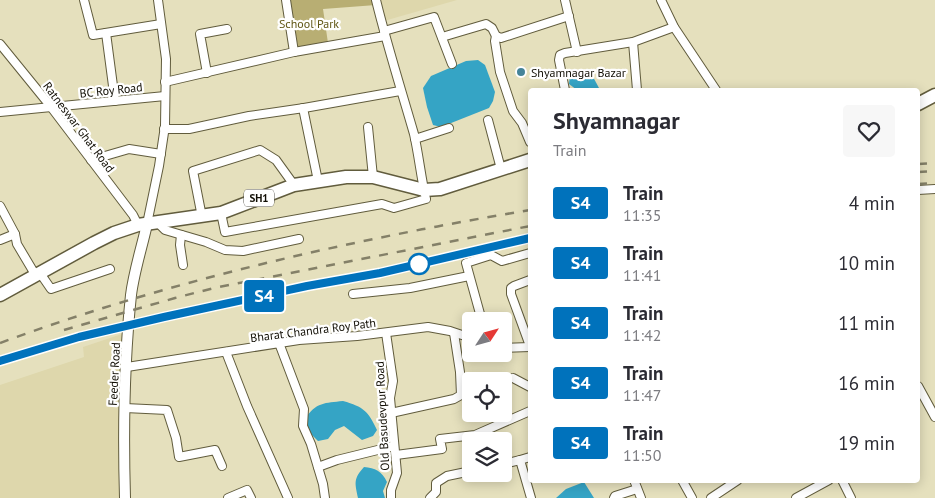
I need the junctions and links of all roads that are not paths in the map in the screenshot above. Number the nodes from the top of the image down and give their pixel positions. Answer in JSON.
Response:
{"nodes":[{"id":1,"x":94,"y":0,"type":"edge"},
{"id":2,"x":158,"y":0,"type":"edge"},
{"id":3,"x":286,"y":0,"type":"edge"},
{"id":4,"x":376,"y":0,"type":"edge"},
{"id":5,"x":567,"y":0,"type":"edge"},
{"id":6,"x":661,"y":0,"type":"edge"},
{"id":7,"x":84,"y":1,"type":"edge"},
{"id":8,"x":569,"y":16,"type":"junction"},
{"id":9,"x":161,"y":24,"type":"junction"},
{"id":10,"x":674,"y":27,"type":"junction"},
{"id":11,"x":227,"y":29,"type":"dead end"},
{"id":12,"x":106,"y":33,"type":"junction"},
{"id":13,"x":384,"y":33,"type":"junction"},
{"id":14,"x":496,"y":36,"type":"junction"},
{"id":15,"x":442,"y":37,"type":"junction"},
{"id":16,"x":633,"y":42,"type":"junction"},
{"id":17,"x":0,"y":44,"type":"edge"},
{"id":18,"x":294,"y":52,"type":"junction"},
{"id":19,"x":577,"y":52,"type":"junction"},
{"id":20,"x":452,"y":64,"type":"dead end"},
{"id":21,"x":207,"y":72,"type":"junction"},
{"id":22,"x":165,"y":82,"type":"junction"},
{"id":23,"x":565,"y":88,"type":"edge"},
{"id":24,"x":637,"y":88,"type":"edge"},
{"id":25,"x":715,"y":88,"type":"edge"},
{"id":26,"x":400,"y":91,"type":"junction"},
{"id":27,"x":935,"y":95,"type":"edge"},
{"id":28,"x":165,"y":96,"type":"junction"},
{"id":29,"x":115,"y":101,"type":"junction"},
{"id":30,"x":920,"y":103,"type":"edge"},
{"id":31,"x":52,"y":108,"type":"junction"},
{"id":32,"x":303,"y":108,"type":"junction"},
{"id":33,"x":0,"y":112,"type":"edge"},
{"id":34,"x":488,"y":120,"type":"dead end"},
{"id":35,"x":368,"y":127,"type":"dead end"},
{"id":36,"x":449,"y":128,"type":"dead end"},
{"id":37,"x":164,"y":129,"type":"junction"},
{"id":38,"x":528,"y":138,"type":"edge"},
{"id":39,"x":414,"y":139,"type":"junction"},
{"id":40,"x":161,"y":154,"type":"junction"},
{"id":41,"x":91,"y":160,"type":"junction"},
{"id":42,"x":528,"y":161,"type":"edge"},
{"id":43,"x":501,"y":170,"type":"junction"},
{"id":44,"x":372,"y":177,"type":"junction"},
{"id":45,"x":318,"y":181,"type":"junction"},
{"id":46,"x":294,"y":185,"type":"junction"},
{"id":47,"x":935,"y":189,"type":"edge"},
{"id":48,"x":424,"y":190,"type":"junction"},
{"id":49,"x":920,"y":190,"type":"edge"},
{"id":50,"x":0,"y":206,"type":"edge"},
{"id":51,"x":221,"y":213,"type":"junction"},
{"id":52,"x":202,"y":217,"type":"junction"},
{"id":53,"x":148,"y":224,"type":"junction"},
{"id":54,"x":15,"y":234,"type":"junction"},
{"id":55,"x":181,"y":235,"type":"junction"},
{"id":56,"x":0,"y":240,"type":"edge"},
{"id":57,"x":299,"y":240,"type":"dead end"},
{"id":58,"x":528,"y":254,"type":"edge"},
{"id":59,"x":183,"y":264,"type":"dead end"},
{"id":60,"x":110,"y":269,"type":"dead end"},
{"id":61,"x":38,"y":275,"type":"junction"},
{"id":62,"x":469,"y":276,"type":"junction"},
{"id":63,"x":528,"y":281,"type":"edge"},
{"id":64,"x":353,"y":294,"type":"dead end"},
{"id":65,"x":0,"y":295,"type":"edge"},
{"id":66,"x":479,"y":312,"type":"edge"},
{"id":67,"x":386,"y":333,"type":"junction"},
{"id":68,"x":454,"y":333,"type":"junction"},
{"id":69,"x":462,"y":335,"type":"edge"},
{"id":70,"x":528,"y":340,"type":"edge"},
{"id":71,"x":279,"y":343,"type":"junction"},
{"id":72,"x":528,"y":346,"type":"edge"},
{"id":73,"x":512,"y":347,"type":"edge"},
{"id":74,"x":226,"y":352,"type":"junction"},
{"id":75,"x":127,"y":367,"type":"junction"},
{"id":76,"x":513,"y":378,"type":"dead end"},
{"id":77,"x":528,"y":386,"type":"edge"},
{"id":78,"x":920,"y":390,"type":"edge"},
{"id":79,"x":124,"y":408,"type":"junction"},
{"id":80,"x":528,"y":411,"type":"edge"},
{"id":81,"x":391,"y":413,"type":"junction"},
{"id":82,"x":935,"y":417,"type":"edge"},
{"id":83,"x":394,"y":446,"type":"junction"},
{"id":84,"x":396,"y":455,"type":"junction"},
{"id":85,"x":528,"y":458,"type":"edge"},
{"id":86,"x":520,"y":460,"type":"junction"},
{"id":87,"x":512,"y":462,"type":"edge"},
{"id":88,"x":222,"y":466,"type":"dead end"},
{"id":89,"x":318,"y":468,"type":"junction"},
{"id":90,"x":462,"y":473,"type":"edge"},
{"id":91,"x":635,"y":483,"type":"edge"},
{"id":92,"x":684,"y":483,"type":"edge"},
{"id":93,"x":734,"y":483,"type":"edge"},
{"id":94,"x":824,"y":483,"type":"edge"},
{"id":95,"x":844,"y":483,"type":"edge"},
{"id":96,"x":638,"y":489,"type":"junction"},
{"id":97,"x":125,"y":498,"type":"edge"},
{"id":98,"x":228,"y":498,"type":"edge"},
{"id":99,"x":252,"y":498,"type":"edge"},
{"id":100,"x":288,"y":498,"type":"edge"},
{"id":101,"x":325,"y":498,"type":"edge"},
{"id":102,"x":391,"y":498,"type":"edge"},
{"id":103,"x":430,"y":498,"type":"edge"},
{"id":104,"x":531,"y":498,"type":"edge"},
{"id":105,"x":614,"y":498,"type":"edge"},
{"id":106,"x":641,"y":498,"type":"edge"},
{"id":107,"x":692,"y":498,"type":"edge"},
{"id":108,"x":711,"y":498,"type":"edge"},
{"id":109,"x":796,"y":498,"type":"edge"},
{"id":110,"x":851,"y":498,"type":"edge"}],
"edges":[{"from":1,"to":7,"type":"street"},
{"from":2,"to":9,"type":"street"},
{"from":3,"to":18,"type":"street"},
{"from":4,"to":13,"type":"street"},
{"from":5,"to":8,"type":"street"},
{"from":6,"to":10,"type":"street"},
{"from":7,"to":12,"type":"street"},
{"from":8,"to":14,"type":"street"},
{"from":8,"to":19,"type":"street"},
{"from":9,"to":12,"type":"street"},
{"from":9,"to":22,"type":"street"},
{"from":10,"to":16,"type":"street"},
{"from":10,"to":25,"type":"street"},
{"from":11,"to":21,"type":"street"},
{"from":12,"to":29,"type":"street"},
{"from":13,"to":15,"type":"street"},
{"from":13,"to":18,"type":"street"},
{"from":13,"to":26,"type":"street"},
{"from":14,"to":15,"type":"street"},
{"from":14,"to":38,"type":"street"},
{"from":15,"to":20,"type":"street"},
{"from":16,"to":19,"type":"street"},
{"from":16,"to":24,"type":"street"},
{"from":17,"to":31,"type":"street","name":"Ratneswar Ghat Road"},
{"from":18,"to":21,"type":"street"},
{"from":19,"to":23,"type":"street"},
{"from":21,"to":22,"type":"street"},
{"from":22,"to":28,"type":"street"},
{"from":26,"to":32,"type":"street"},
{"from":26,"to":39,"type":"street"},
{"from":27,"to":30,"type":"main road"},
{"from":28,"to":29,"type":"street","name":"BC Roy Road"},
{"from":28,"to":37,"type":"street"},
{"from":29,"to":31,"type":"street","name":"BC Roy Road"},
{"from":31,"to":33,"type":"street","name":"BC Roy Road"},
{"from":31,"to":41,"type":"street","name":"Ratneswar Ghat Road"},
{"from":32,"to":37,"type":"street"},
{"from":32,"to":45,"type":"street"},
{"from":34,"to":43,"type":"street"},
{"from":35,"to":44,"type":"street"},
{"from":36,"to":39,"type":"street"},
{"from":37,"to":40,"type":"street"},
{"from":39,"to":48,"type":"street"},
{"from":40,"to":41,"type":"street"},
{"from":40,"to":53,"type":"street"},
{"from":41,"to":53,"type":"street","name":"Ratneswar Ghat Road"},
{"from":42,"to":43,"type":"main road","number":"SH1"},
{"from":43,"to":48,"type":"main road","number":"SH1"},
{"from":44,"to":45,"type":"main road","number":"SH1"},
{"from":44,"to":48,"type":"main road","number":"SH1"},
{"from":45,"to":46,"type":"main road","number":"SH1"},
{"from":46,"to":51,"type":"main road","number":"SH1"},
{"from":46,"to":52,"type":"street"},
{"from":47,"to":49,"type":"street"},
{"from":48,"to":51,"type":"street"},
{"from":50,"to":54,"type":"street"},
{"from":51,"to":52,"type":"main road","number":"SH1"},
{"from":52,"to":53,"type":"main road","number":"SH1"},
{"from":53,"to":55,"type":"street"},
{"from":53,"to":61,"type":"main road","number":"SH1"},
{"from":53,"to":75,"type":"street","name":"Feeder Road"},
{"from":54,"to":56,"type":"street"},
{"from":54,"to":61,"type":"street"},
{"from":55,"to":57,"type":"street"},
{"from":55,"to":59,"type":"street"},
{"from":58,"to":62,"type":"street"},
{"from":60,"to":61,"type":"street"},
{"from":61,"to":65,"type":"main road","number":"SH1"},
{"from":62,"to":64,"type":"street"},
{"from":62,"to":66,"type":"street"},
{"from":63,"to":70,"type":"street"},
{"from":67,"to":68,"type":"street","name":"Bharat Chandra Roy Path"},
{"from":67,"to":71,"type":"street","name":"Bharat Chandra Roy Path"},
{"from":67,"to":81,"type":"street","name":"Old Basudevpur Road"},
{"from":68,"to":69,"type":"street","name":"Bharat Chandra Roy Path"},
{"from":68,"to":81,"type":"street"},
{"from":71,"to":74,"type":"street","name":"Bharat Chandra Roy Path"},
{"from":71,"to":89,"type":"street"},
{"from":72,"to":73,"type":"street"},
{"from":74,"to":75,"type":"street","name":"Bharat Chandra Roy Path"},
{"from":74,"to":100,"type":"street"},
{"from":75,"to":79,"type":"street","name":"Feeder Road"},
{"from":76,"to":77,"type":"street"},
{"from":78,"to":82,"type":"street"},
{"from":79,"to":88,"type":"street"},
{"from":79,"to":97,"type":"street","name":"Feeder Road"},
{"from":80,"to":84,"type":"street"},
{"from":81,"to":83,"type":"street","name":"Old Basudevpur Road"},
{"from":83,"to":84,"type":"street","name":"Old Basudevpur Road"},
{"from":83,"to":89,"type":"street"},
{"from":84,"to":102,"type":"street","name":"Old Basudevpur Road"},
{"from":85,"to":86,"type":"street"},
{"from":86,"to":87,"type":"street"},
{"from":86,"to":104,"type":"street"},
{"from":89,"to":101,"type":"street"},
{"from":90,"to":103,"type":"street"},
{"from":91,"to":96,"type":"street"},
{"from":92,"to":107,"type":"street"},
{"from":93,"to":108,"type":"street"},
{"from":94,"to":109,"type":"street"},
{"from":95,"to":110,"type":"street"},
{"from":96,"to":105,"type":"street"},
{"from":96,"to":106,"type":"street"},
{"from":98,"to":99,"type":"street"}]}
